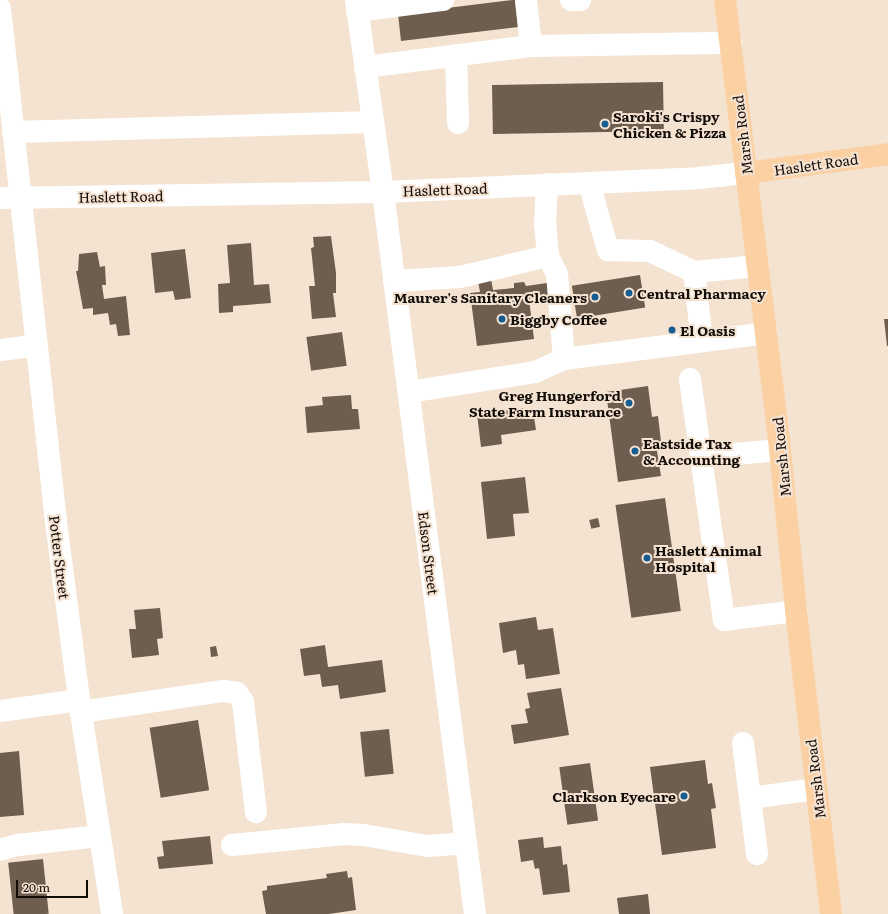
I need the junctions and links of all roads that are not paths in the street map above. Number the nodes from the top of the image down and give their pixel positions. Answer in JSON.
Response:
{"nodes":[{"id":1,"x":443,"y":0,"type":"edge"},
{"id":2,"x":526,"y":0,"type":"edge"},
{"id":3,"x":571,"y":0,"type":"edge"},
{"id":4,"x":580,"y":0,"type":"edge"},
{"id":5,"x":725,"y":0,"type":"edge"},
{"id":6,"x":357,"y":5,"type":"edge"},
{"id":7,"x":0,"y":8,"type":"edge"},
{"id":8,"x":731,"y":42,"type":"junction"},
{"id":9,"x":531,"y":46,"type":"junction"},
{"id":10,"x":456,"y":55,"type":"junction"},
{"id":11,"x":365,"y":67,"type":"junction"},
{"id":12,"x":373,"y":122,"type":"junction"},
{"id":13,"x":458,"y":123,"type":"dead end"},
{"id":14,"x":13,"y":132,"type":"junction"},
{"id":15,"x":888,"y":154,"type":"edge"},
{"id":16,"x":746,"y":173,"type":"junction"},
{"id":17,"x":589,"y":183,"type":"junction"},
{"id":18,"x":546,"y":184,"type":"junction"},
{"id":19,"x":383,"y":192,"type":"junction"},
{"id":20,"x":10,"y":198,"type":"edge"},
{"id":21,"x":548,"y":256,"type":"junction"},
{"id":22,"x":758,"y":266,"type":"junction"},
{"id":23,"x":694,"y":272,"type":"junction"},
{"id":24,"x":394,"y":281,"type":"junction"},
{"id":25,"x":766,"y":333,"type":"junction"},
{"id":26,"x":702,"y":341,"type":"junction"},
{"id":27,"x":35,"y":346,"type":"junction"},
{"id":28,"x":0,"y":350,"type":"edge"},
{"id":29,"x":564,"y":359,"type":"junction"},
{"id":30,"x":690,"y":380,"type":"dead end"},
{"id":31,"x":409,"y":392,"type":"junction"},
{"id":32,"x":780,"y":450,"type":"junction"},
{"id":33,"x":701,"y":457,"type":"junction"},
{"id":34,"x":796,"y":612,"type":"junction"},
{"id":35,"x":80,"y":706,"type":"junction"},
{"id":36,"x":0,"y":711,"type":"edge"},
{"id":37,"x":743,"y":743,"type":"dead end"},
{"id":38,"x":816,"y":790,"type":"junction"},
{"id":39,"x":750,"y":798,"type":"junction"},
{"id":40,"x":256,"y":812,"type":"dead end"},
{"id":41,"x":100,"y":836,"type":"junction"},
{"id":42,"x":466,"y":844,"type":"junction"},
{"id":43,"x":232,"y":845,"type":"dead end"},
{"id":44,"x":0,"y":850,"type":"edge"},
{"id":45,"x":757,"y":854,"type":"dead end"},
{"id":46,"x":112,"y":914,"type":"edge"},
{"id":47,"x":475,"y":914,"type":"edge"},
{"id":48,"x":831,"y":914,"type":"edge"}],
"edges":[{"from":1,"to":6,"type":"street"},
{"from":2,"to":9,"type":"street"},
{"from":3,"to":4,"type":"street"},
{"from":5,"to":8,"type":"main road","name":"Marsh Road"},
{"from":6,"to":11,"type":"street","name":"Edson Street"},
{"from":7,"to":14,"type":"street","name":"Potter Street"},
{"from":8,"to":9,"type":"street"},
{"from":8,"to":16,"type":"main road","name":"Marsh Road"},
{"from":9,"to":10,"type":"street"},
{"from":10,"to":11,"type":"street"},
{"from":10,"to":13,"type":"street"},
{"from":11,"to":12,"type":"street","name":"Edson Street"},
{"from":12,"to":14,"type":"street"},
{"from":12,"to":19,"type":"street","name":"Edson Street"},
{"from":14,"to":20,"type":"street","name":"Potter Street"},
{"from":15,"to":16,"type":"main road","name":"Haslett Road"},
{"from":16,"to":17,"type":"street","name":"Haslett Road"},
{"from":16,"to":22,"type":"main road","name":"Marsh Road"},
{"from":17,"to":18,"type":"street","name":"Haslett Road"},
{"from":17,"to":23,"type":"street"},
{"from":18,"to":19,"type":"street","name":"Haslett Road"},
{"from":18,"to":21,"type":"street"},
{"from":19,"to":20,"type":"street","name":"Haslett Road"},
{"from":19,"to":24,"type":"street","name":"Edson Street"},
{"from":20,"to":27,"type":"street","name":"Potter Street"},
{"from":21,"to":24,"type":"street"},
{"from":21,"to":29,"type":"street"},
{"from":22,"to":23,"type":"street"},
{"from":22,"to":25,"type":"main road","name":"Marsh Road"},
{"from":23,"to":26,"type":"street"},
{"from":24,"to":31,"type":"street","name":"Edson Street"},
{"from":25,"to":26,"type":"street"},
{"from":25,"to":32,"type":"main road","name":"Marsh Road"},
{"from":26,"to":29,"type":"street"},
{"from":27,"to":28,"type":"street"},
{"from":27,"to":35,"type":"street","name":"Potter Street"},
{"from":29,"to":31,"type":"street"},
{"from":30,"to":33,"type":"street"},
{"from":31,"to":42,"type":"street","name":"Edson Street"},
{"from":32,"to":33,"type":"street"},
{"from":32,"to":34,"type":"main road","name":"Marsh Road"},
{"from":33,"to":34,"type":"street"},
{"from":34,"to":38,"type":"main road","name":"Marsh Road"},
{"from":35,"to":36,"type":"street"},
{"from":35,"to":40,"type":"street"},
{"from":35,"to":41,"type":"street","name":"Potter Street"},
{"from":37,"to":39,"type":"street"},
{"from":38,"to":39,"type":"street"},
{"from":38,"to":48,"type":"main road","name":"Marsh Road"},
{"from":39,"to":45,"type":"street"},
{"from":41,"to":44,"type":"street"},
{"from":41,"to":46,"type":"street","name":"Potter Street"},
{"from":42,"to":43,"type":"street"},
{"from":42,"to":47,"type":"street","name":"Edson Street"}]}
